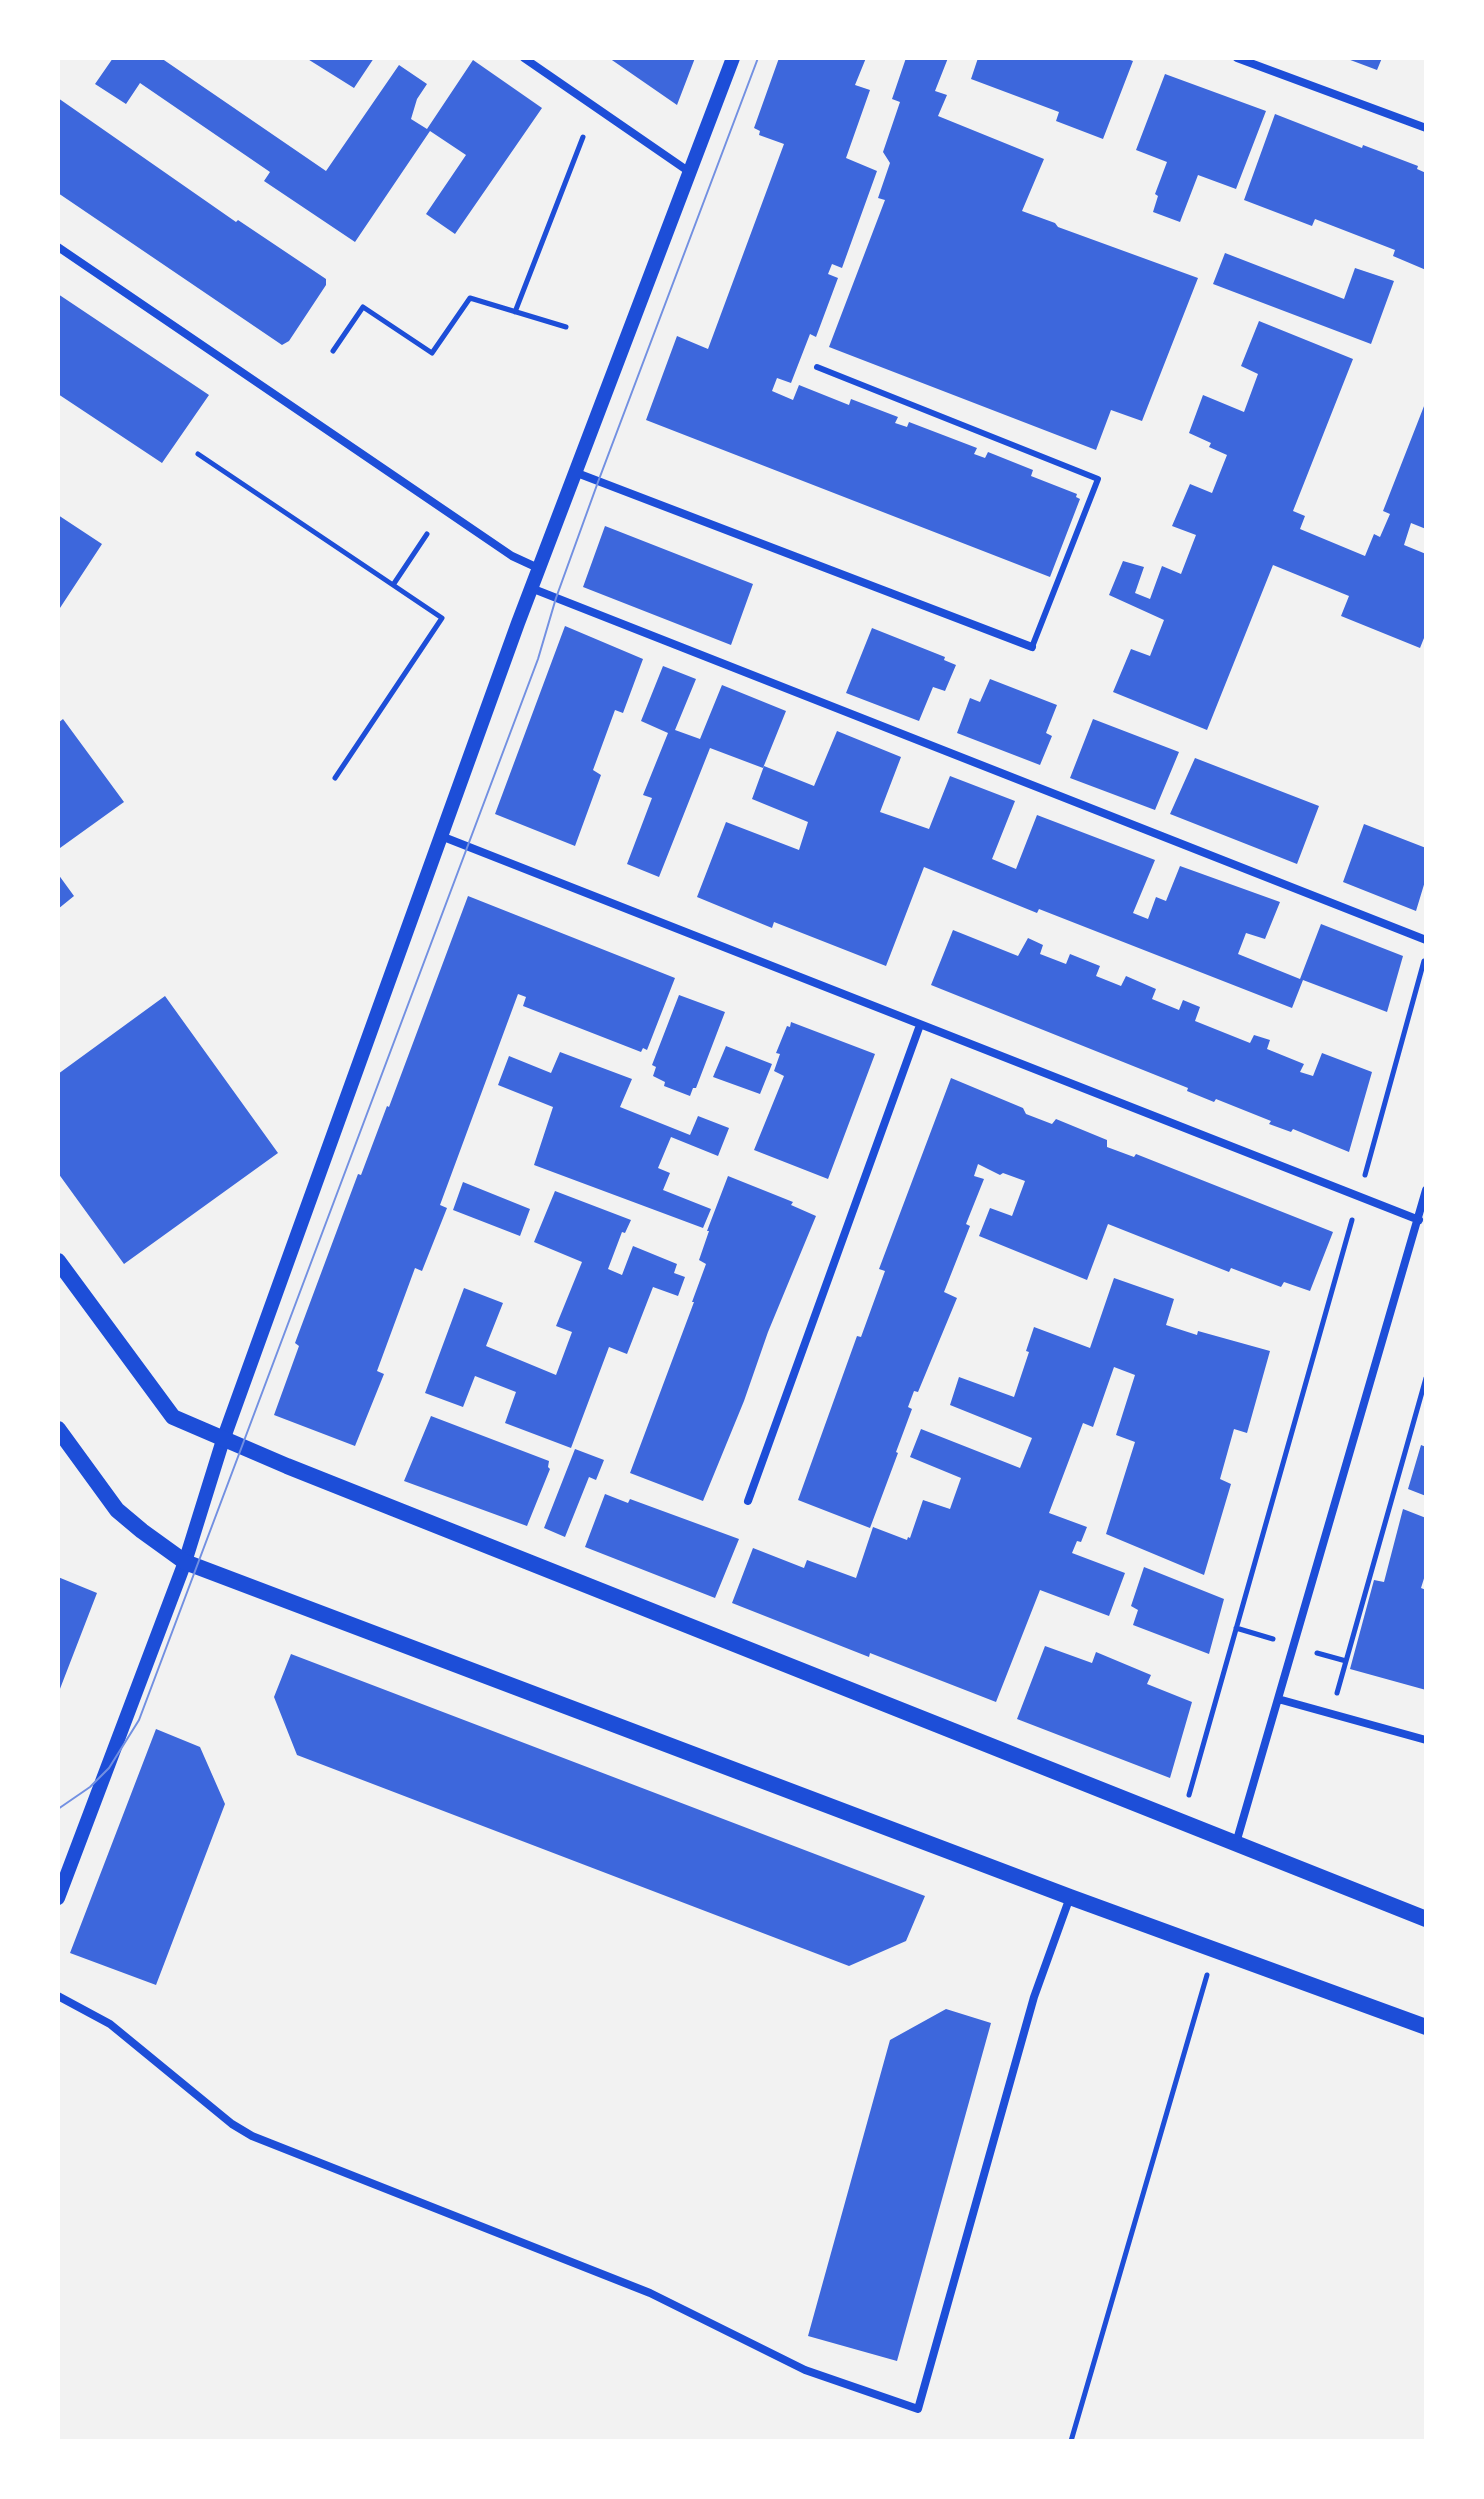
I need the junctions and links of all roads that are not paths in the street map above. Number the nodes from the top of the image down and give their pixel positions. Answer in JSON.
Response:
{"nodes":[{"id":1,"x":524,"y":58,"type":"edge"},
{"id":2,"x":733,"y":58,"type":"edge"},
{"id":3,"x":1237,"y":58,"type":"edge"},
{"id":4,"x":1426,"y":128,"type":"edge"},
{"id":5,"x":688,"y":171,"type":"junction"},
{"id":6,"x":58,"y":247,"type":"edge"},
{"id":7,"x":817,"y":367,"type":"dead end"},
{"id":8,"x":577,"y":473,"type":"junction"},
{"id":9,"x":538,"y":568,"type":"junction"},
{"id":10,"x":531,"y":588,"type":"junction"},
{"id":11,"x":1032,"y":647,"type":"joint"},
{"id":12,"x":441,"y":836,"type":"junction"},
{"id":13,"x":1426,"y":940,"type":"edge"},
{"id":14,"x":920,"y":1025,"type":"junction"},
{"id":15,"x":1426,"y":1190,"type":"edge"},
{"id":16,"x":1419,"y":1220,"type":"junction"},
{"id":17,"x":58,"y":1261,"type":"edge"},
{"id":18,"x":58,"y":1429,"type":"edge"},
{"id":19,"x":223,"y":1440,"type":"junction"},
{"id":20,"x":748,"y":1501,"type":"dead end"},
{"id":21,"x":185,"y":1562,"type":"junction"},
{"id":22,"x":1278,"y":1699,"type":"junction"},
{"id":23,"x":1426,"y":1740,"type":"edge"},
{"id":24,"x":1236,"y":1843,"type":"junction"},
{"id":25,"x":1070,"y":1897,"type":"junction"},
{"id":26,"x":58,"y":1898,"type":"edge"},
{"id":27,"x":1426,"y":1919,"type":"edge"},
{"id":28,"x":58,"y":1996,"type":"edge"},
{"id":29,"x":1426,"y":2025,"type":"edge"}],
"edges":[{"from":1,"to":5,"type":"street"},
{"from":2,"to":5,"type":"street"},
{"from":3,"to":4,"type":"street"},
{"from":5,"to":8,"type":"street"},
{"from":6,"to":9,"type":"street"},
{"from":7,"to":11,"type":"lane"},
{"from":8,"to":9,"type":"street"},
{"from":8,"to":11,"type":"street"},
{"from":9,"to":10,"type":"street"},
{"from":10,"to":12,"type":"street"},
{"from":10,"to":13,"type":"street"},
{"from":12,"to":14,"type":"street"},
{"from":12,"to":19,"type":"street"},
{"from":14,"to":16,"type":"street"},
{"from":14,"to":20,"type":"street"},
{"from":15,"to":16,"type":"street"},
{"from":16,"to":22,"type":"street"},
{"from":17,"to":19,"type":"main road"},
{"from":18,"to":21,"type":"main road"},
{"from":19,"to":21,"type":"street"},
{"from":19,"to":24,"type":"main road"},
{"from":21,"to":25,"type":"main road"},
{"from":21,"to":26,"type":"street"},
{"from":22,"to":23,"type":"street"},
{"from":22,"to":24,"type":"street"},
{"from":24,"to":27,"type":"main road"},
{"from":25,"to":28,"type":"street"},
{"from":25,"to":29,"type":"main road"}]}
